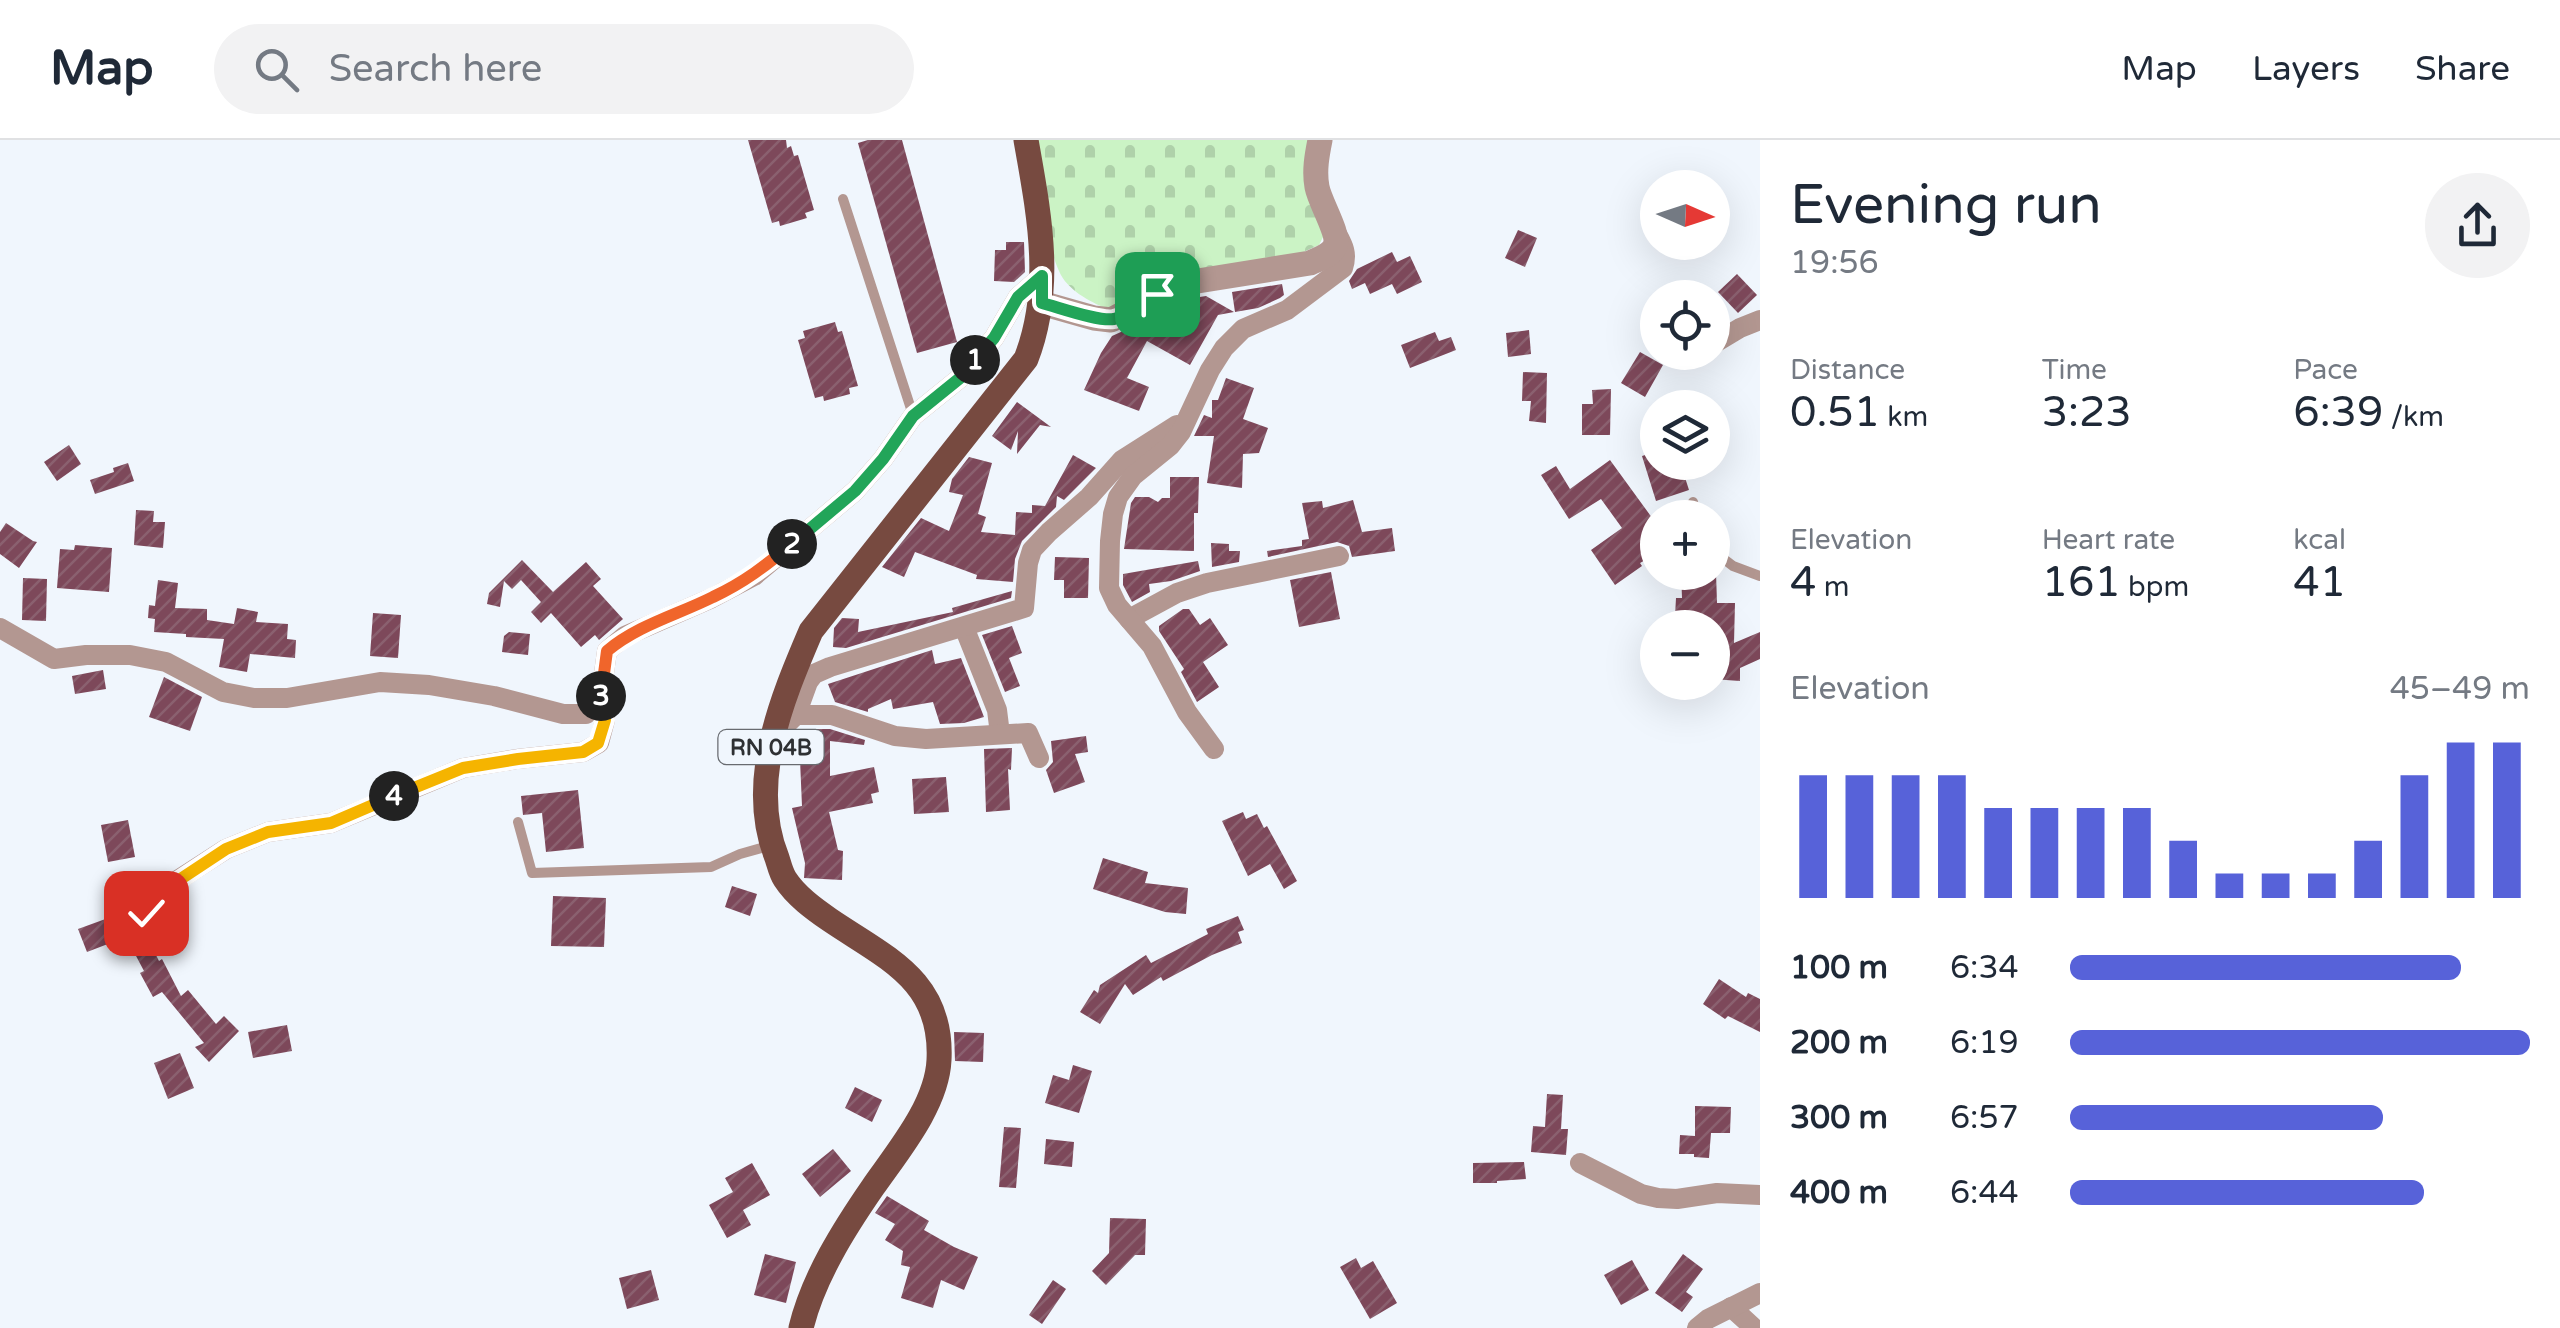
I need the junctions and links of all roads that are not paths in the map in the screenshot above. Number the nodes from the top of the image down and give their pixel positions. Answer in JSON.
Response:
{"nodes":[{"id":1,"x":1026,"y":140,"type":"edge"},
{"id":2,"x":1320,"y":140,"type":"edge"},
{"id":3,"x":844,"y":199,"type":"dead end"},
{"id":4,"x":1336,"y":232,"type":"junction"},
{"id":5,"x":1042,"y":276,"type":"junction"},
{"id":6,"x":1042,"y":303,"type":"junction"},
{"id":7,"x":1760,"y":320,"type":"edge"},
{"id":8,"x":1730,"y":334,"type":"edge"},
{"id":9,"x":913,"y":416,"type":"junction"},
{"id":10,"x":1187,"y":419,"type":"junction"},
{"id":11,"x":1339,"y":556,"type":"dead end"},
{"id":12,"x":1730,"y":564,"type":"edge"},
{"id":13,"x":1760,"y":576,"type":"edge"},
{"id":14,"x":1129,"y":618,"type":"junction"},
{"id":15,"x":964,"y":627,"type":"junction"},
{"id":16,"x":0,"y":628,"type":"edge"},
{"id":17,"x":601,"y":695,"type":"junction"},
{"id":18,"x":796,"y":716,"type":"junction"},
{"id":19,"x":1000,"y":734,"type":"junction"},
{"id":20,"x":773,"y":737,"type":"junction"},
{"id":21,"x":1214,"y":749,"type":"dead end"},
{"id":22,"x":1039,"y":758,"type":"dead end"},
{"id":23,"x":518,"y":822,"type":"dead end"},
{"id":24,"x":772,"y":845,"type":"junction"},
{"id":25,"x":150,"y":936,"type":"dead end"},
{"id":26,"x":1580,"y":1163,"type":"dead end"},
{"id":27,"x":1760,"y":1195,"type":"edge"},
{"id":28,"x":1760,"y":1293,"type":"edge"},
{"id":29,"x":1730,"y":1307,"type":"junction"},
{"id":30,"x":800,"y":1328,"type":"edge"},
{"id":31,"x":1698,"y":1328,"type":"edge"},
{"id":32,"x":1754,"y":1328,"type":"edge"}],
"edges":[{"from":1,"to":5,"type":"main road","number":"RN 04B"},
{"from":2,"to":4,"type":"street"},
{"from":3,"to":9,"type":"lane"},
{"from":4,"to":6,"type":"street"},
{"from":4,"to":10,"type":"street"},
{"from":5,"to":6,"type":"main road","number":"RN 04B"},
{"from":5,"to":9,"type":"street"},
{"from":6,"to":20,"type":"main road","number":"RN 04B"},
{"from":7,"to":8,"type":"street"},
{"from":9,"to":17,"type":"street"},
{"from":10,"to":14,"type":"street"},
{"from":10,"to":15,"type":"street"},
{"from":11,"to":14,"type":"street"},
{"from":12,"to":13,"type":"lane"},
{"from":14,"to":21,"type":"street"},
{"from":15,"to":18,"type":"street"},
{"from":15,"to":19,"type":"street"},
{"from":16,"to":17,"type":"street"},
{"from":17,"to":25,"type":"street"},
{"from":18,"to":19,"type":"street"},
{"from":18,"to":20,"type":"street"},
{"from":19,"to":22,"type":"street"},
{"from":20,"to":24,"type":"main road","number":"RN 04B"},
{"from":23,"to":24,"type":"lane"},
{"from":24,"to":30,"type":"main road","number":"RN 04B"},
{"from":26,"to":27,"type":"street"},
{"from":28,"to":29,"type":"street"},
{"from":29,"to":31,"type":"street"},
{"from":29,"to":32,"type":"street"}]}
